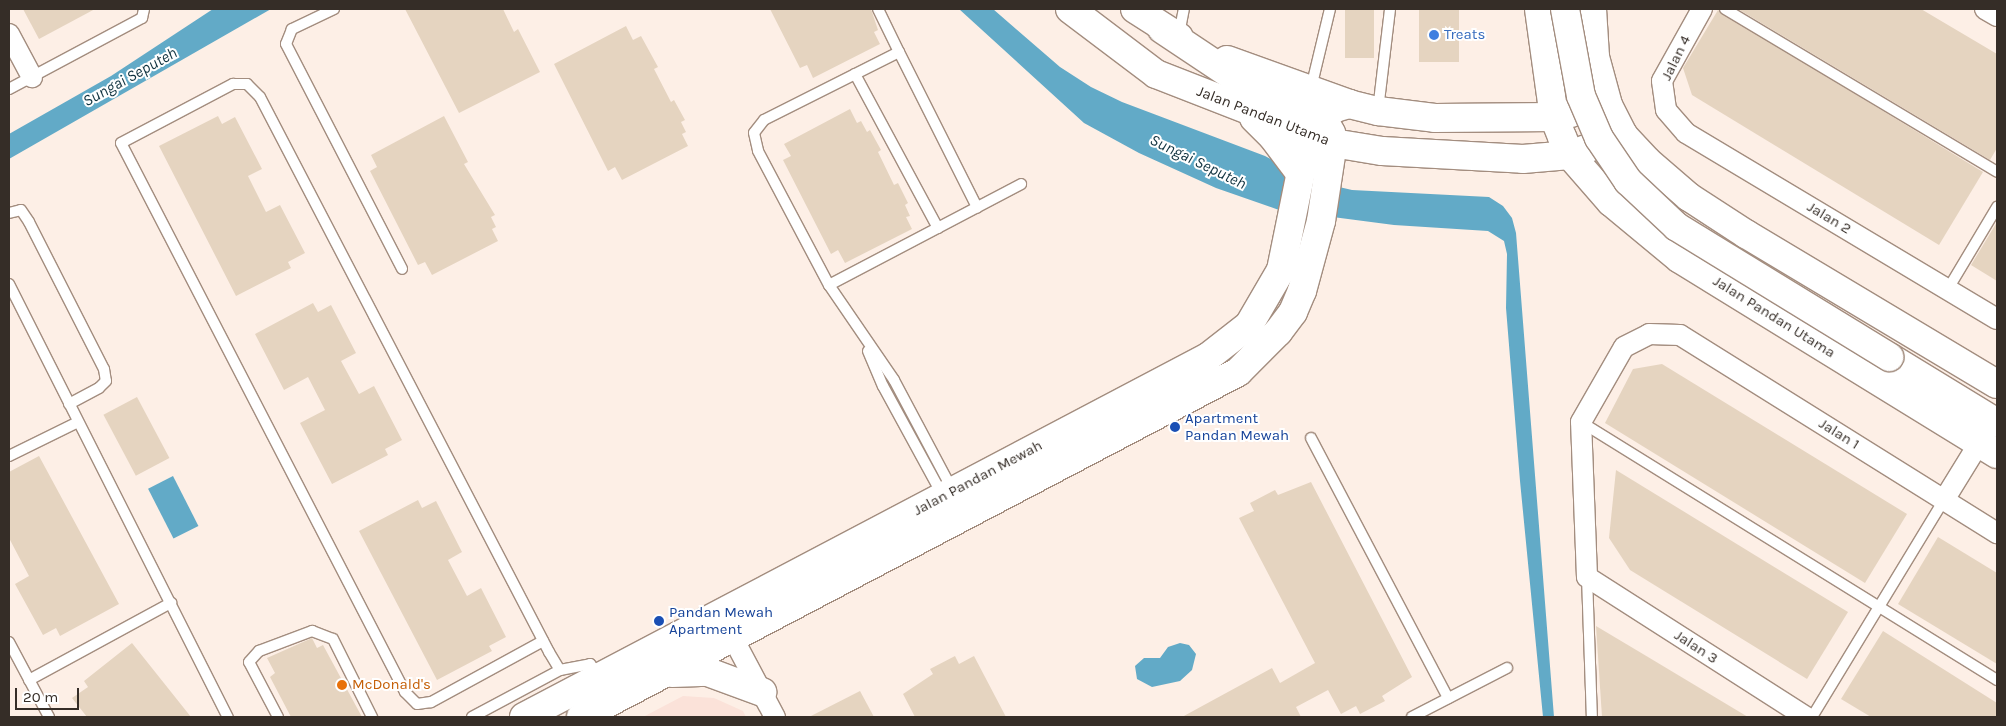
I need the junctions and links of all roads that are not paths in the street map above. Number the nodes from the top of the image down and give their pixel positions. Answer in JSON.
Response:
{"nodes":[{"id":1,"x":144,"y":9,"type":"edge"},
{"id":2,"x":334,"y":9,"type":"edge"},
{"id":3,"x":878,"y":9,"type":"edge"},
{"id":4,"x":1070,"y":9,"type":"edge"},
{"id":5,"x":1134,"y":9,"type":"edge"},
{"id":6,"x":1184,"y":9,"type":"edge"},
{"id":7,"x":1330,"y":9,"type":"edge"},
{"id":8,"x":1390,"y":9,"type":"edge"},
{"id":9,"x":1539,"y":9,"type":"edge"},
{"id":10,"x":1565,"y":9,"type":"edge"},
{"id":11,"x":1702,"y":9,"type":"edge"},
{"id":12,"x":1725,"y":9,"type":"edge"},
{"id":13,"x":1985,"y":9,"type":"edge"},
{"id":14,"x":1997,"y":16,"type":"edge"},
{"id":15,"x":1593,"y":20,"type":"edge"},
{"id":16,"x":1170,"y":33,"type":"junction"},
{"id":17,"x":9,"y":34,"type":"edge"},
{"id":18,"x":1542,"y":37,"type":"junction"},
{"id":19,"x":899,"y":52,"type":"junction"},
{"id":20,"x":855,"y":74,"type":"junction"},
{"id":21,"x":32,"y":77,"type":"junction"},
{"id":22,"x":9,"y":89,"type":"edge"},
{"id":23,"x":1310,"y":90,"type":"junction"},
{"id":24,"x":1349,"y":104,"type":"junction"},
{"id":25,"x":1608,"y":105,"type":"junction"},
{"id":26,"x":1666,"y":110,"type":"joint"},
{"id":27,"x":1378,"y":111,"type":"junction"},
{"id":28,"x":1250,"y":114,"type":"junction"},
{"id":29,"x":1554,"y":117,"type":"junction"},
{"id":30,"x":1321,"y":132,"type":"junction"},
{"id":31,"x":1623,"y":135,"type":"junction"},
{"id":32,"x":1382,"y":151,"type":"junction"},
{"id":33,"x":1570,"y":155,"type":"junction"},
{"id":34,"x":1997,"y":172,"type":"edge"},
{"id":35,"x":1300,"y":174,"type":"junction"},
{"id":36,"x":1328,"y":178,"type":"junction"},
{"id":37,"x":1021,"y":184,"type":"dead end"},
{"id":38,"x":1689,"y":197,"type":"junction"},
{"id":39,"x":977,"y":207,"type":"junction"},
{"id":40,"x":1997,"y":207,"type":"edge"},
{"id":41,"x":9,"y":213,"type":"edge"},
{"id":42,"x":938,"y":228,"type":"junction"},
{"id":43,"x":1657,"y":241,"type":"junction"},
{"id":44,"x":402,"y":269,"type":"dead end"},
{"id":45,"x":9,"y":284,"type":"edge"},
{"id":46,"x":829,"y":286,"type":"junction"},
{"id":47,"x":1948,"y":289,"type":"junction"},
{"id":48,"x":1997,"y":319,"type":"edge"},
{"id":49,"x":1997,"y":384,"type":"edge"},
{"id":50,"x":69,"y":404,"type":"junction"},
{"id":51,"x":78,"y":422,"type":"junction"},
{"id":52,"x":1581,"y":422,"type":"junction"},
{"id":53,"x":1997,"y":423,"type":"edge"},
{"id":54,"x":1311,"y":438,"type":"dead end"},
{"id":55,"x":1988,"y":448,"type":"edge"},
{"id":56,"x":9,"y":456,"type":"edge"},
{"id":57,"x":948,"y":494,"type":"junction"},
{"id":58,"x":1944,"y":500,"type":"junction"},
{"id":59,"x":1997,"y":533,"type":"edge"},
{"id":60,"x":1587,"y":577,"type":"junction"},
{"id":61,"x":171,"y":604,"type":"junction"},
{"id":62,"x":1880,"y":605,"type":"junction"},
{"id":63,"x":726,"y":626,"type":"junction"},
{"id":64,"x":543,"y":641,"type":"junction"},
{"id":65,"x":9,"y":642,"type":"edge"},
{"id":66,"x":1507,"y":668,"type":"dead end"},
{"id":67,"x":560,"y":670,"type":"junction"},
{"id":68,"x":665,"y":673,"type":"junction"},
{"id":69,"x":600,"y":677,"type":"junction"},
{"id":70,"x":29,"y":680,"type":"junction"},
{"id":71,"x":1997,"y":680,"type":"edge"},
{"id":72,"x":762,"y":692,"type":"junction"},
{"id":73,"x":1448,"y":698,"type":"junction"},
{"id":74,"x":49,"y":717,"type":"edge"},
{"id":75,"x":228,"y":717,"type":"edge"},
{"id":76,"x":278,"y":717,"type":"edge"},
{"id":77,"x":372,"y":717,"type":"edge"},
{"id":78,"x":472,"y":717,"type":"edge"},
{"id":79,"x":524,"y":717,"type":"edge"},
{"id":80,"x":581,"y":717,"type":"edge"},
{"id":81,"x":775,"y":717,"type":"edge"},
{"id":82,"x":1412,"y":717,"type":"edge"},
{"id":83,"x":1592,"y":717,"type":"edge"},
{"id":84,"x":1806,"y":717,"type":"edge"},
{"id":85,"x":1812,"y":717,"type":"edge"}],
"edges":[{"from":1,"to":21,"type":"lane"},
{"from":2,"to":44,"type":"lane"},
{"from":3,"to":19,"type":"lane"},
{"from":4,"to":28,"type":"main road","name":"Jalan Pandan Utama"},
{"from":5,"to":16,"type":"main road"},
{"from":6,"to":16,"type":"lane"},
{"from":7,"to":23,"type":"lane"},
{"from":8,"to":27,"type":"lane"},
{"from":9,"to":18,"type":"main road","name":"Jalan Pandan Utama"},
{"from":10,"to":53,"type":"main road","bridge":true},
{"from":11,"to":26,"type":"street","name":"Jalan 4"},
{"from":12,"to":34,"type":"lane"},
{"from":13,"to":14,"type":"street"},
{"from":15,"to":18,"type":"main road"},
{"from":15,"to":25,"type":"main road"},
{"from":16,"to":23,"type":"main road"},
{"from":16,"to":30,"type":"main road"},
{"from":17,"to":21,"type":"street"},
{"from":18,"to":29,"type":"main road","name":"Jalan Pandan Utama"},
{"from":19,"to":20,"type":"lane"},
{"from":19,"to":39,"type":"lane"},
{"from":20,"to":42,"type":"lane"},
{"from":20,"to":46,"type":"lane"},
{"from":21,"to":22,"type":"lane"},
{"from":23,"to":24,"type":"main road"},
{"from":24,"to":27,"type":"main road"},
{"from":24,"to":30,"type":"main road"},
{"from":25,"to":29,"type":"main road"},
{"from":25,"to":31,"type":"main road"},
{"from":26,"to":47,"type":"street","name":"Jalan 2"},
{"from":27,"to":29,"type":"main road"},
{"from":28,"to":30,"type":"main road","name":"Jalan Pandan Utama"},
{"from":28,"to":35,"type":"main road"},
{"from":29,"to":33,"type":"main road","name":"Jalan Pandan Utama"},
{"from":30,"to":32,"type":"main road","name":"Jalan Pandan Utama"},
{"from":30,"to":35,"type":"main road","name":"Jalan Pandan Mewah"},
{"from":30,"to":36,"type":"main road","name":"Jalan Pandan Mewah"},
{"from":31,"to":33,"type":"main road","name":"Jalan Pandan Utama"},
{"from":31,"to":38,"type":"main road"},
{"from":32,"to":33,"type":"main road","name":"Jalan Pandan Utama"},
{"from":32,"to":36,"type":"main road"},
{"from":33,"to":43,"type":"main road","name":"Jalan Pandan Utama"},
{"from":35,"to":57,"type":"main road","name":"Jalan Pandan Mewah"},
{"from":36,"to":63,"type":"main road","name":"Jalan Pandan Mewah"},
{"from":37,"to":39,"type":"lane"},
{"from":38,"to":43,"type":"main road"},
{"from":38,"to":49,"type":"main road"},
{"from":39,"to":42,"type":"lane"},
{"from":40,"to":47,"type":"lane"},
{"from":41,"to":50,"type":"lane"},
{"from":42,"to":46,"type":"lane"},
{"from":43,"to":55,"type":"main road","name":"Jalan Pandan Utama"},
{"from":45,"to":50,"type":"lane"},
{"from":46,"to":57,"type":"lane"},
{"from":47,"to":48,"type":"street","name":"Jalan 2"},
{"from":50,"to":51,"type":"lane"},
{"from":51,"to":56,"type":"lane"},
{"from":51,"to":61,"type":"lane"},
{"from":52,"to":58,"type":"street","name":"Jalan 1"},
{"from":52,"to":60,"type":"street"},
{"from":52,"to":62,"type":"lane"},
{"from":54,"to":73,"type":"lane"},
{"from":55,"to":58,"type":"street"},
{"from":57,"to":63,"type":"main road","name":"Jalan Pandan Mewah"},
{"from":58,"to":59,"type":"street","name":"Jalan 1"},
{"from":58,"to":62,"type":"lane"},
{"from":60,"to":83,"type":"lane"},
{"from":60,"to":84,"type":"street","name":"Jalan 3"},
{"from":61,"to":70,"type":"lane"},
{"from":61,"to":75,"type":"lane"},
{"from":62,"to":71,"type":"lane"},
{"from":62,"to":85,"type":"lane"},
{"from":63,"to":68,"type":"main road","name":"Jalan Pandan Mewah"},
{"from":63,"to":69,"type":"main road","name":"Jalan Pandan Mewah"},
{"from":63,"to":72,"type":"street"},
{"from":64,"to":64,"type":"lane"},
{"from":64,"to":67,"type":"lane"},
{"from":65,"to":70,"type":"lane"},
{"from":66,"to":73,"type":"lane"},
{"from":67,"to":69,"type":"lane"},
{"from":67,"to":78,"type":"lane"},
{"from":68,"to":72,"type":"main road"},
{"from":68,"to":80,"type":"main road","name":"Jalan Pandan Mewah"},
{"from":69,"to":79,"type":"main road","name":"Jalan Pandan Mewah"},
{"from":70,"to":74,"type":"lane"},
{"from":72,"to":81,"type":"street"},
{"from":73,"to":82,"type":"lane"},
{"from":76,"to":77,"type":"lane"}]}
